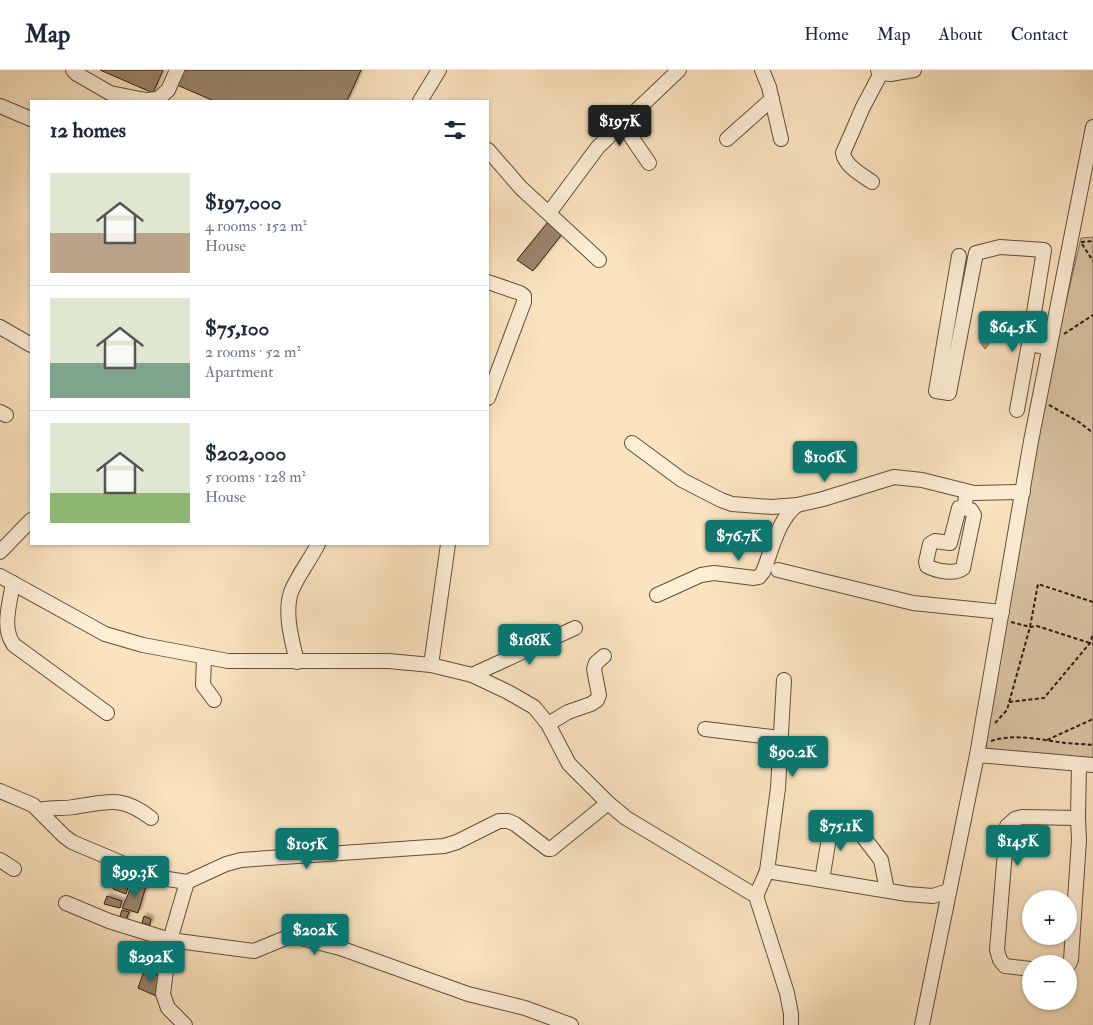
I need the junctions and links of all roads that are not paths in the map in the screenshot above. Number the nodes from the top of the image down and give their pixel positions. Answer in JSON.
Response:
{"nodes":[{"id":1,"x":73,"y":70,"type":"edge"},
{"id":2,"x":177,"y":70,"type":"edge"},
{"id":3,"x":438,"y":70,"type":"edge"},
{"id":4,"x":679,"y":70,"type":"edge"},
{"id":5,"x":762,"y":70,"type":"edge"},
{"id":6,"x":914,"y":70,"type":"edge"},
{"id":7,"x":880,"y":72,"type":"edge"},
{"id":8,"x":772,"y":99,"type":"junction"},
{"id":9,"x":421,"y":100,"type":"edge"},
{"id":10,"x":0,"y":106,"type":"edge"},
{"id":11,"x":30,"y":119,"type":"edge"},
{"id":12,"x":623,"y":125,"type":"junction"},
{"id":13,"x":1093,"y":127,"type":"edge"},
{"id":14,"x":727,"y":139,"type":"dead end"},
{"id":15,"x":781,"y":139,"type":"dead end"},
{"id":16,"x":489,"y":151,"type":"edge"},
{"id":17,"x":649,"y":164,"type":"dead end"},
{"id":18,"x":872,"y":182,"type":"dead end"},
{"id":19,"x":549,"y":213,"type":"junction"},
{"id":20,"x":959,"y":256,"type":"dead end"},
{"id":21,"x":599,"y":260,"type":"dead end"},
{"id":22,"x":489,"y":282,"type":"edge"},
{"id":23,"x":0,"y":327,"type":"edge"},
{"id":24,"x":30,"y":344,"type":"edge"},
{"id":25,"x":1029,"y":344,"type":"junction"},
{"id":26,"x":1049,"y":346,"type":"junction"},
{"id":27,"x":489,"y":395,"type":"edge"},
{"id":28,"x":1017,"y":410,"type":"dead end"},
{"id":29,"x":632,"y":443,"type":"dead end"},
{"id":30,"x":967,"y":492,"type":"junction"},
{"id":31,"x":1023,"y":492,"type":"junction"},
{"id":32,"x":797,"y":505,"type":"junction"},
{"id":33,"x":964,"y":508,"type":"junction"},
{"id":34,"x":30,"y":521,"type":"edge"},
{"id":35,"x":317,"y":545,"type":"edge"},
{"id":36,"x":448,"y":545,"type":"edge"},
{"id":37,"x":0,"y":552,"type":"edge"},
{"id":38,"x":778,"y":570,"type":"dead end"},
{"id":39,"x":0,"y":576,"type":"edge"},
{"id":40,"x":13,"y":583,"type":"junction"},
{"id":41,"x":657,"y":595,"type":"dead end"},
{"id":42,"x":1002,"y":616,"type":"junction"},
{"id":43,"x":575,"y":628,"type":"dead end"},
{"id":44,"x":604,"y":656,"type":"dead end"},
{"id":45,"x":204,"y":658,"type":"junction"},
{"id":46,"x":297,"y":662,"type":"junction"},
{"id":47,"x":431,"y":665,"type":"junction"},
{"id":48,"x":472,"y":675,"type":"junction"},
{"id":49,"x":784,"y":680,"type":"dead end"},
{"id":50,"x":214,"y":700,"type":"dead end"},
{"id":51,"x":107,"y":712,"type":"dead end"},
{"id":52,"x":548,"y":724,"type":"junction"},
{"id":53,"x":705,"y":729,"type":"dead end"},
{"id":54,"x":780,"y":738,"type":"junction"},
{"id":55,"x":978,"y":750,"type":"junction"},
{"id":56,"x":1086,"y":764,"type":"edge"},
{"id":57,"x":0,"y":791,"type":"edge"},
{"id":58,"x":608,"y":803,"type":"junction"},
{"id":59,"x":40,"y":810,"type":"junction"},
{"id":60,"x":151,"y":818,"type":"dead end"},
{"id":61,"x":1078,"y":818,"type":"junction"},
{"id":62,"x":832,"y":820,"type":"dead end"},
{"id":63,"x":861,"y":834,"type":"dead end"},
{"id":64,"x":0,"y":860,"type":"edge"},
{"id":65,"x":14,"y":869,"type":"dead end"},
{"id":66,"x":767,"y":872,"type":"junction"},
{"id":67,"x":822,"y":880,"type":"junction"},
{"id":68,"x":186,"y":882,"type":"junction"},
{"id":69,"x":887,"y":890,"type":"junction"},
{"id":70,"x":948,"y":891,"type":"junction"},
{"id":71,"x":756,"y":896,"type":"junction"},
{"id":72,"x":66,"y":903,"type":"dead end"},
{"id":73,"x":170,"y":940,"type":"junction"},
{"id":74,"x":1071,"y":955,"type":"edge"},
{"id":75,"x":1022,"y":968,"type":"edge"},
{"id":76,"x":185,"y":1025,"type":"edge"},
{"id":77,"x":571,"y":1025,"type":"edge"},
{"id":78,"x":791,"y":1025,"type":"edge"},
{"id":79,"x":922,"y":1025,"type":"edge"}],
"edges":[{"from":1,"to":2,"type":"street"},
{"from":3,"to":9,"type":"street"},
{"from":4,"to":12,"type":"street"},
{"from":5,"to":8,"type":"street"},
{"from":6,"to":7,"type":"street"},
{"from":7,"to":18,"type":"street"},
{"from":8,"to":14,"type":"street"},
{"from":8,"to":15,"type":"street"},
{"from":10,"to":11,"type":"street"},
{"from":12,"to":17,"type":"street"},
{"from":12,"to":19,"type":"street"},
{"from":13,"to":26,"type":"street"},
{"from":16,"to":19,"type":"street"},
{"from":19,"to":21,"type":"street"},
{"from":20,"to":25,"type":"street"},
{"from":22,"to":27,"type":"street"},
{"from":23,"to":24,"type":"street"},
{"from":25,"to":26,"type":"street"},
{"from":25,"to":28,"type":"street"},
{"from":26,"to":31,"type":"street"},
{"from":29,"to":32,"type":"street"},
{"from":30,"to":31,"type":"street"},
{"from":30,"to":32,"type":"street"},
{"from":30,"to":33,"type":"street"},
{"from":31,"to":42,"type":"street"},
{"from":32,"to":41,"type":"street"},
{"from":33,"to":33,"type":"street"},
{"from":34,"to":37,"type":"street"},
{"from":35,"to":46,"type":"street"},
{"from":36,"to":47,"type":"street"},
{"from":38,"to":42,"type":"street"},
{"from":39,"to":40,"type":"street"},
{"from":40,"to":45,"type":"street"},
{"from":40,"to":51,"type":"street"},
{"from":42,"to":55,"type":"street"},
{"from":43,"to":48,"type":"street"},
{"from":44,"to":52,"type":"street"},
{"from":45,"to":46,"type":"street"},
{"from":45,"to":50,"type":"street"},
{"from":46,"to":47,"type":"street"},
{"from":47,"to":48,"type":"street"},
{"from":48,"to":52,"type":"street"},
{"from":49,"to":54,"type":"street"},
{"from":52,"to":58,"type":"street"},
{"from":53,"to":54,"type":"street"},
{"from":54,"to":66,"type":"street"},
{"from":55,"to":56,"type":"street"},
{"from":55,"to":70,"type":"street"},
{"from":56,"to":61,"type":"street"},
{"from":57,"to":59,"type":"street"},
{"from":58,"to":68,"type":"street"},
{"from":58,"to":71,"type":"street"},
{"from":59,"to":60,"type":"street"},
{"from":59,"to":68,"type":"street"},
{"from":61,"to":74,"type":"street"},
{"from":61,"to":75,"type":"street"},
{"from":62,"to":67,"type":"street"},
{"from":63,"to":69,"type":"street"},
{"from":64,"to":65,"type":"street"},
{"from":66,"to":67,"type":"street"},
{"from":66,"to":71,"type":"street"},
{"from":67,"to":69,"type":"street"},
{"from":68,"to":73,"type":"street"},
{"from":69,"to":70,"type":"street"},
{"from":70,"to":79,"type":"street"},
{"from":71,"to":78,"type":"street"},
{"from":72,"to":73,"type":"street"},
{"from":73,"to":76,"type":"street"},
{"from":73,"to":77,"type":"street"}]}
